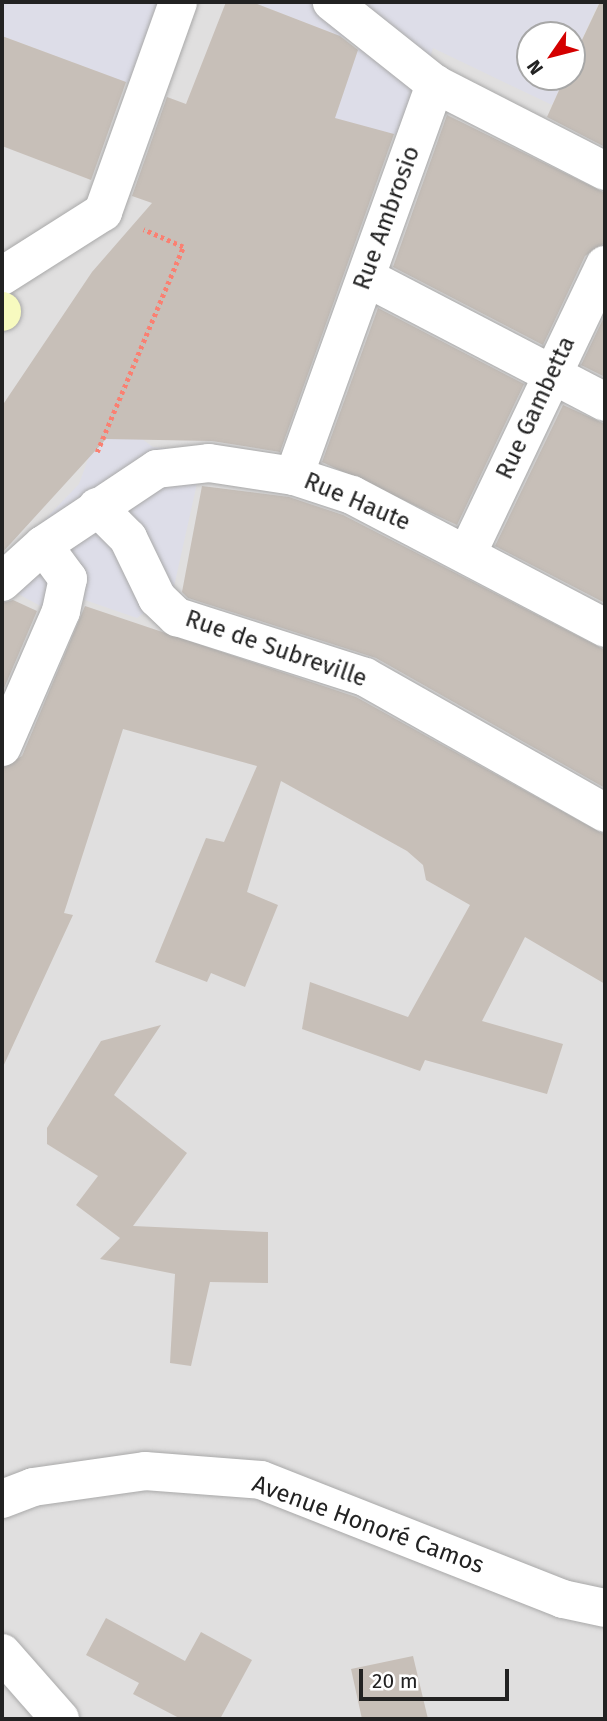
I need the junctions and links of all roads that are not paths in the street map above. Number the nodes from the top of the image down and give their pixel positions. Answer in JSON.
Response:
{"nodes":[{"id":1,"x":178,"y":2,"type":"edge"},
{"id":2,"x":332,"y":2,"type":"edge"},
{"id":3,"x":435,"y":85,"type":"junction"},
{"id":4,"x":605,"y":170,"type":"edge"},
{"id":5,"x":605,"y":265,"type":"edge"},
{"id":6,"x":2,"y":276,"type":"edge"},
{"id":7,"x":367,"y":278,"type":"junction"},
{"id":8,"x":551,"y":374,"type":"junction"},
{"id":9,"x":605,"y":402,"type":"edge"},
{"id":10,"x":294,"y":476,"type":"junction"},
{"id":11,"x":97,"y":507,"type":"junction"},
{"id":12,"x":43,"y":545,"type":"junction"},
{"id":13,"x":468,"y":552,"type":"junction"},
{"id":14,"x":2,"y":582,"type":"edge"},
{"id":15,"x":605,"y":628,"type":"edge"},
{"id":16,"x":2,"y":747,"type":"edge"},
{"id":17,"x":605,"y":813,"type":"edge"},
{"id":18,"x":2,"y":1499,"type":"edge"},
{"id":19,"x":605,"y":1608,"type":"edge"},
{"id":20,"x":2,"y":1653,"type":"edge"},
{"id":21,"x":60,"y":1719,"type":"edge"}],
"edges":[{"from":1,"to":6,"type":"street"},
{"from":2,"to":3,"type":"street"},
{"from":3,"to":4,"type":"street"},
{"from":3,"to":7,"type":"street","name":"Rue Ambrosio"},
{"from":5,"to":8,"type":"street","name":"Rue Gambetta"},
{"from":7,"to":8,"type":"street"},
{"from":7,"to":10,"type":"street","name":"Rue Ambrosio"},
{"from":8,"to":9,"type":"street"},
{"from":8,"to":13,"type":"street","name":"Rue Gambetta"},
{"from":10,"to":11,"type":"street","name":"Rue Haute"},
{"from":10,"to":13,"type":"street","name":"Rue Haute"},
{"from":11,"to":12,"type":"street","name":"Rue Haute"},
{"from":11,"to":17,"type":"street","name":"Rue de Subreville"},
{"from":12,"to":14,"type":"street","name":"Rue Haute"},
{"from":12,"to":16,"type":"street"},
{"from":13,"to":15,"type":"street","name":"Rue Haute"},
{"from":18,"to":19,"type":"street","name":"Avenue Honoré Camos"},
{"from":20,"to":21,"type":"street"}]}
